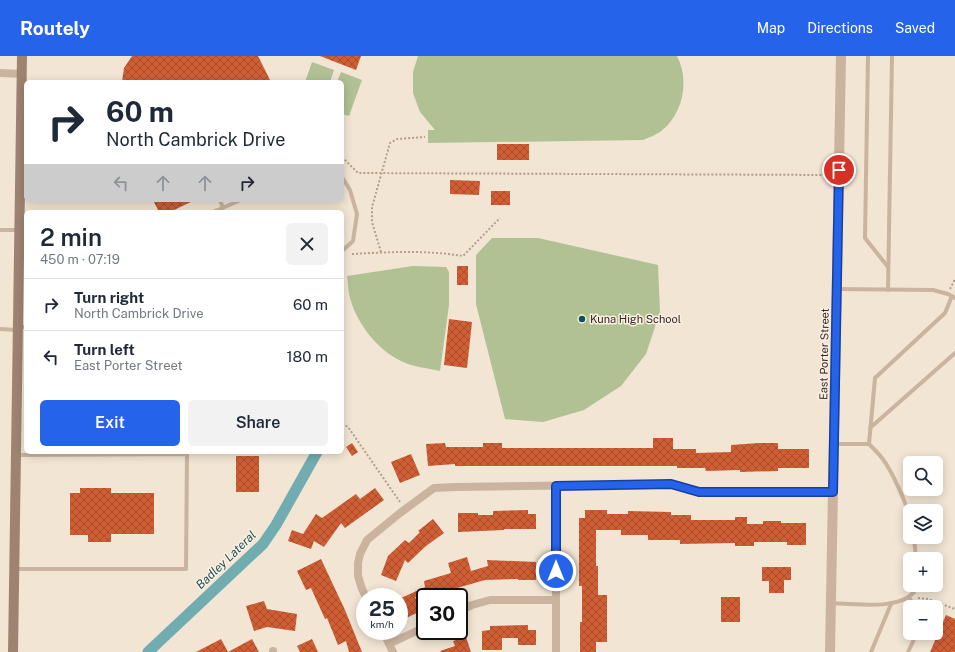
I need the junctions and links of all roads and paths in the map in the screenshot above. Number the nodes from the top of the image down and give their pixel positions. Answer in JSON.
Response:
{"nodes":[{"id":1,"x":22,"y":56,"type":"edge"},
{"id":2,"x":842,"y":56,"type":"edge"},
{"id":3,"x":868,"y":56,"type":"edge"},
{"id":4,"x":892,"y":56,"type":"edge"},
{"id":5,"x":0,"y":74,"type":"edge"},
{"id":6,"x":22,"y":74,"type":"junction"},
{"id":7,"x":425,"y":137,"type":"dead end"},
{"id":8,"x":344,"y":159,"type":"edge"},
{"id":9,"x":381,"y":172,"type":"junction"},
{"id":10,"x":828,"y":175,"type":"dead end"},
{"id":11,"x":344,"y":180,"type":"edge"},
{"id":12,"x":221,"y":202,"type":"edge"},
{"id":13,"x":236,"y":202,"type":"edge"},
{"id":14,"x":223,"y":208,"type":"junction"},
{"id":15,"x":218,"y":210,"type":"edge"},
{"id":16,"x":23,"y":215,"type":"edge"},
{"id":17,"x":500,"y":218,"type":"dead end"},
{"id":18,"x":0,"y":230,"type":"edge"},
{"id":19,"x":19,"y":230,"type":"junction"},
{"id":20,"x":344,"y":249,"type":"edge"},
{"id":21,"x":381,"y":252,"type":"junction"},
{"id":22,"x":352,"y":254,"type":"dead end"},
{"id":23,"x":889,"y":267,"type":"junction"},
{"id":24,"x":955,"y":280,"type":"edge"},
{"id":25,"x":837,"y":289,"type":"junction"},
{"id":26,"x":888,"y":290,"type":"junction"},
{"id":27,"x":952,"y":296,"type":"edge"},
{"id":28,"x":21,"y":328,"type":"edge"},
{"id":29,"x":0,"y":329,"type":"edge"},
{"id":30,"x":955,"y":353,"type":"edge"},
{"id":31,"x":344,"y":425,"type":"edge"},
{"id":32,"x":870,"y":428,"type":"junction"},
{"id":33,"x":834,"y":444,"type":"junction"},
{"id":34,"x":869,"y":444,"type":"junction"},
{"id":35,"x":16,"y":455,"type":"junction"},
{"id":36,"x":556,"y":486,"type":"junction"},
{"id":37,"x":833,"y":492,"type":"junction"},
{"id":38,"x":400,"y":502,"type":"dead end"},
{"id":39,"x":905,"y":504,"type":"edge"},
{"id":40,"x":14,"y":569,"type":"junction"},
{"id":41,"x":362,"y":588,"type":"edge"},
{"id":42,"x":914,"y":592,"type":"edge"},
{"id":43,"x":909,"y":597,"type":"junction"},
{"id":44,"x":556,"y":600,"type":"junction"},
{"id":45,"x":910,"y":600,"type":"edge"},
{"id":46,"x":831,"y":603,"type":"junction"},
{"id":47,"x":891,"y":604,"type":"junction"},
{"id":48,"x":468,"y":607,"type":"edge"},
{"id":49,"x":955,"y":609,"type":"edge"},
{"id":50,"x":416,"y":631,"type":"edge"},
{"id":51,"x":387,"y":640,"type":"edge"},
{"id":52,"x":914,"y":640,"type":"edge"},
{"id":53,"x":389,"y":644,"type":"junction"},
{"id":54,"x":13,"y":652,"type":"edge"},
{"id":55,"x":393,"y":652,"type":"edge"},
{"id":56,"x":556,"y":652,"type":"edge"},
{"id":57,"x":830,"y":652,"type":"edge"},
{"id":58,"x":871,"y":652,"type":"edge"},
{"id":59,"x":908,"y":652,"type":"edge"}],
"edges":[{"from":1,"to":6,"type":"main road"},
{"from":2,"to":25,"type":"street","name":"East Porter Street"},
{"from":3,"to":23,"type":"lane"},
{"from":4,"to":23,"type":"lane"},
{"from":5,"to":6,"type":"street"},
{"from":6,"to":16,"type":"main road"},
{"from":7,"to":9,"type":"path"},
{"from":8,"to":9,"type":"path"},
{"from":9,"to":10,"type":"path"},
{"from":9,"to":21,"type":"path"},
{"from":11,"to":20,"type":"lane"},
{"from":12,"to":14,"type":"lane"},
{"from":13,"to":14,"type":"lane"},
{"from":14,"to":15,"type":"lane"},
{"from":16,"to":19,"type":"main road"},
{"from":17,"to":21,"type":"path"},
{"from":18,"to":19,"type":"lane"},
{"from":19,"to":28,"type":"main road"},
{"from":21,"to":22,"type":"path"},
{"from":23,"to":26,"type":"lane"},
{"from":24,"to":27,"type":"path"},
{"from":25,"to":26,"type":"lane"},
{"from":25,"to":33,"type":"street","name":"East Porter Street"},
{"from":26,"to":27,"type":"lane"},
{"from":27,"to":32,"type":"lane"},
{"from":28,"to":29,"type":"lane"},
{"from":28,"to":35,"type":"main road"},
{"from":30,"to":32,"type":"lane"},
{"from":31,"to":38,"type":"path"},
{"from":32,"to":34,"type":"lane"},
{"from":33,"to":34,"type":"lane"},
{"from":33,"to":37,"type":"street","name":"East Porter Street"},
{"from":34,"to":39,"type":"lane"},
{"from":35,"to":40,"type":"main road"},
{"from":35,"to":40,"type":"lane"},
{"from":36,"to":37,"type":"street"},
{"from":36,"to":41,"type":"street"},
{"from":36,"to":44,"type":"street"},
{"from":37,"to":46,"type":"street","name":"East Porter Street"},
{"from":40,"to":54,"type":"main road"},
{"from":42,"to":43,"type":"lane"},
{"from":43,"to":45,"type":"lane"},
{"from":43,"to":47,"type":"lane"},
{"from":43,"to":49,"type":"path"},
{"from":44,"to":48,"type":"street"},
{"from":44,"to":56,"type":"street"},
{"from":46,"to":47,"type":"lane"},
{"from":46,"to":57,"type":"street","name":"East Porter Street"},
{"from":47,"to":58,"type":"lane"},
{"from":50,"to":53,"type":"street"},
{"from":51,"to":53,"type":"street"},
{"from":52,"to":59,"type":"lane"},
{"from":53,"to":55,"type":"street"}]}
